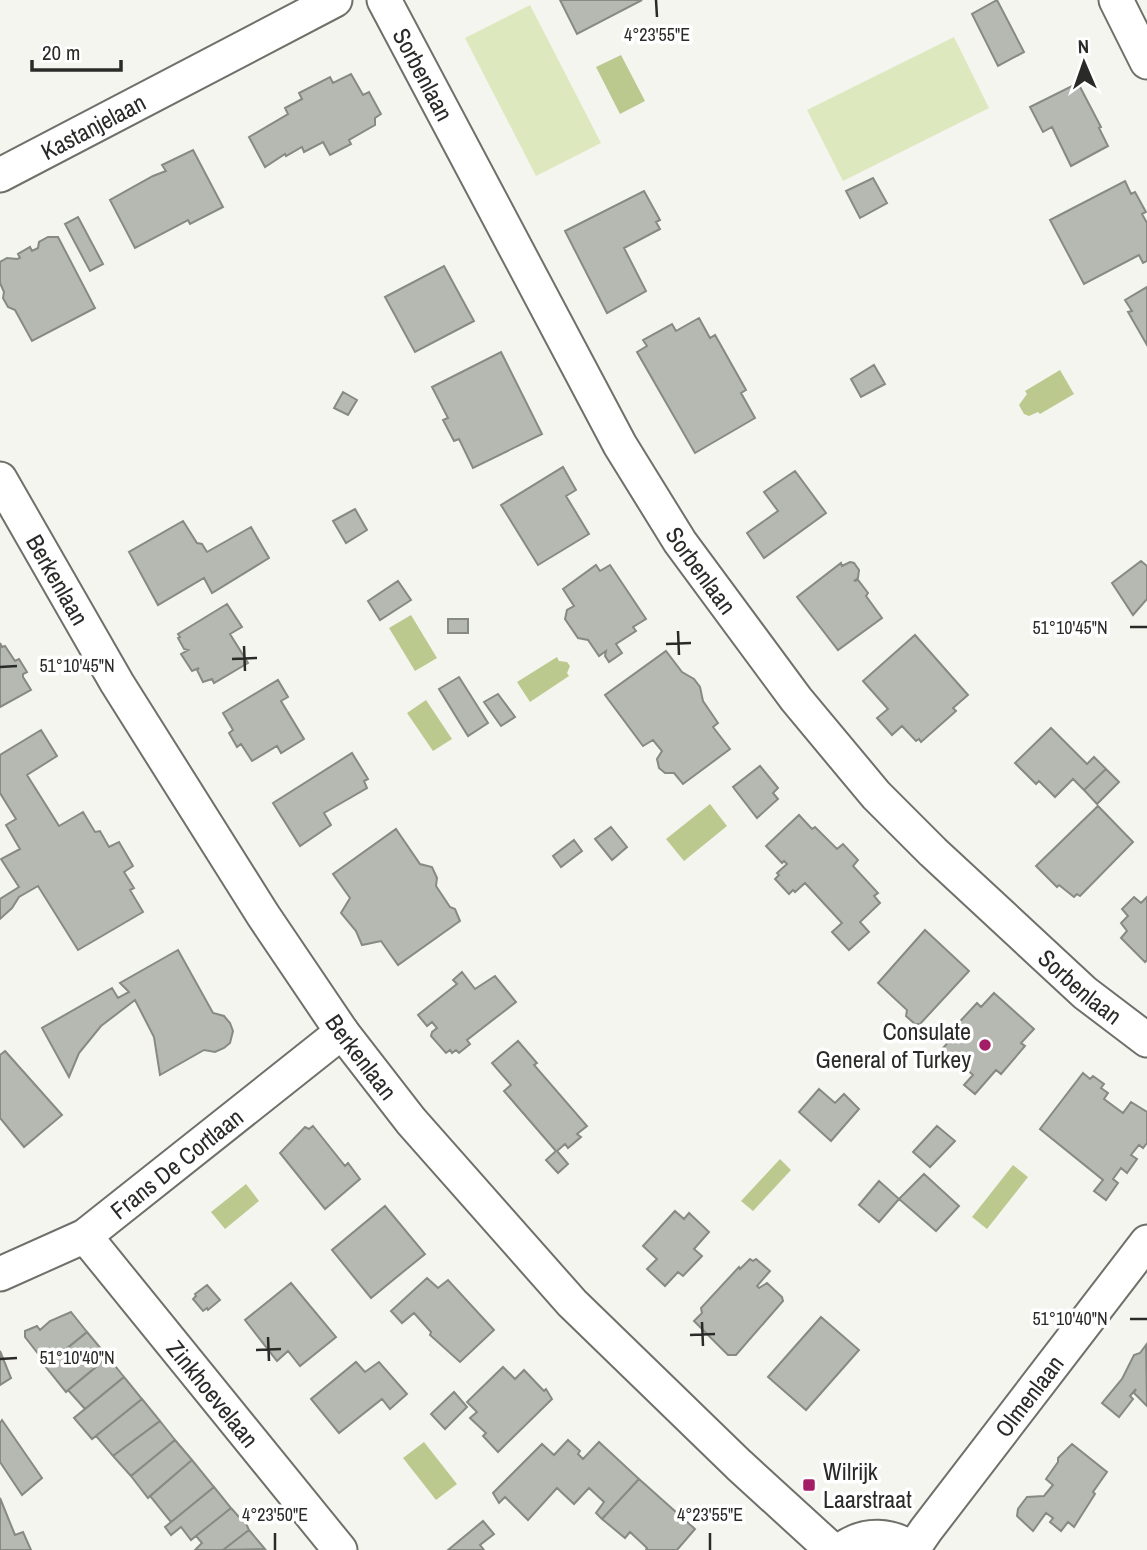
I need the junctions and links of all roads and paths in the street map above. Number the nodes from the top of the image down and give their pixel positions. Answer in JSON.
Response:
{"nodes":[{"id":1,"x":335,"y":0,"type":"edge"},
{"id":2,"x":384,"y":0,"type":"edge"},
{"id":3,"x":1116,"y":0,"type":"edge"},
{"id":4,"x":1147,"y":62,"type":"edge"},
{"id":5,"x":0,"y":175,"type":"edge"},
{"id":6,"x":0,"y":479,"type":"edge"},
{"id":7,"x":342,"y":1032,"type":"junction"},
{"id":8,"x":1147,"y":1040,"type":"edge"},
{"id":9,"x":85,"y":1236,"type":"junction"},
{"id":10,"x":1147,"y":1242,"type":"edge"},
{"id":11,"x":0,"y":1274,"type":"edge"},
{"id":12,"x":340,"y":1550,"type":"edge"},
{"id":13,"x":832,"y":1550,"type":"edge"},
{"id":14,"x":841,"y":1550,"type":"edge"},
{"id":15,"x":914,"y":1550,"type":"edge"}],
"edges":[{"from":1,"to":5,"type":"street","name":"Kastanjelaan"},
{"from":2,"to":8,"type":"street","name":"Sorbenlaan"},
{"from":3,"to":4,"type":"street"},
{"from":6,"to":7,"type":"street","name":"Berkenlaan"},
{"from":7,"to":9,"type":"street","name":"Frans De Cortlaan"},
{"from":7,"to":13,"type":"street","name":"Berkenlaan"},
{"from":9,"to":11,"type":"street","name":"Frans De Cortlaan"},
{"from":9,"to":12,"type":"street","name":"Zinkhoevelaan"},
{"from":10,"to":15,"type":"street","name":"Olmenlaan"},
{"from":14,"to":15,"type":"street"}]}
